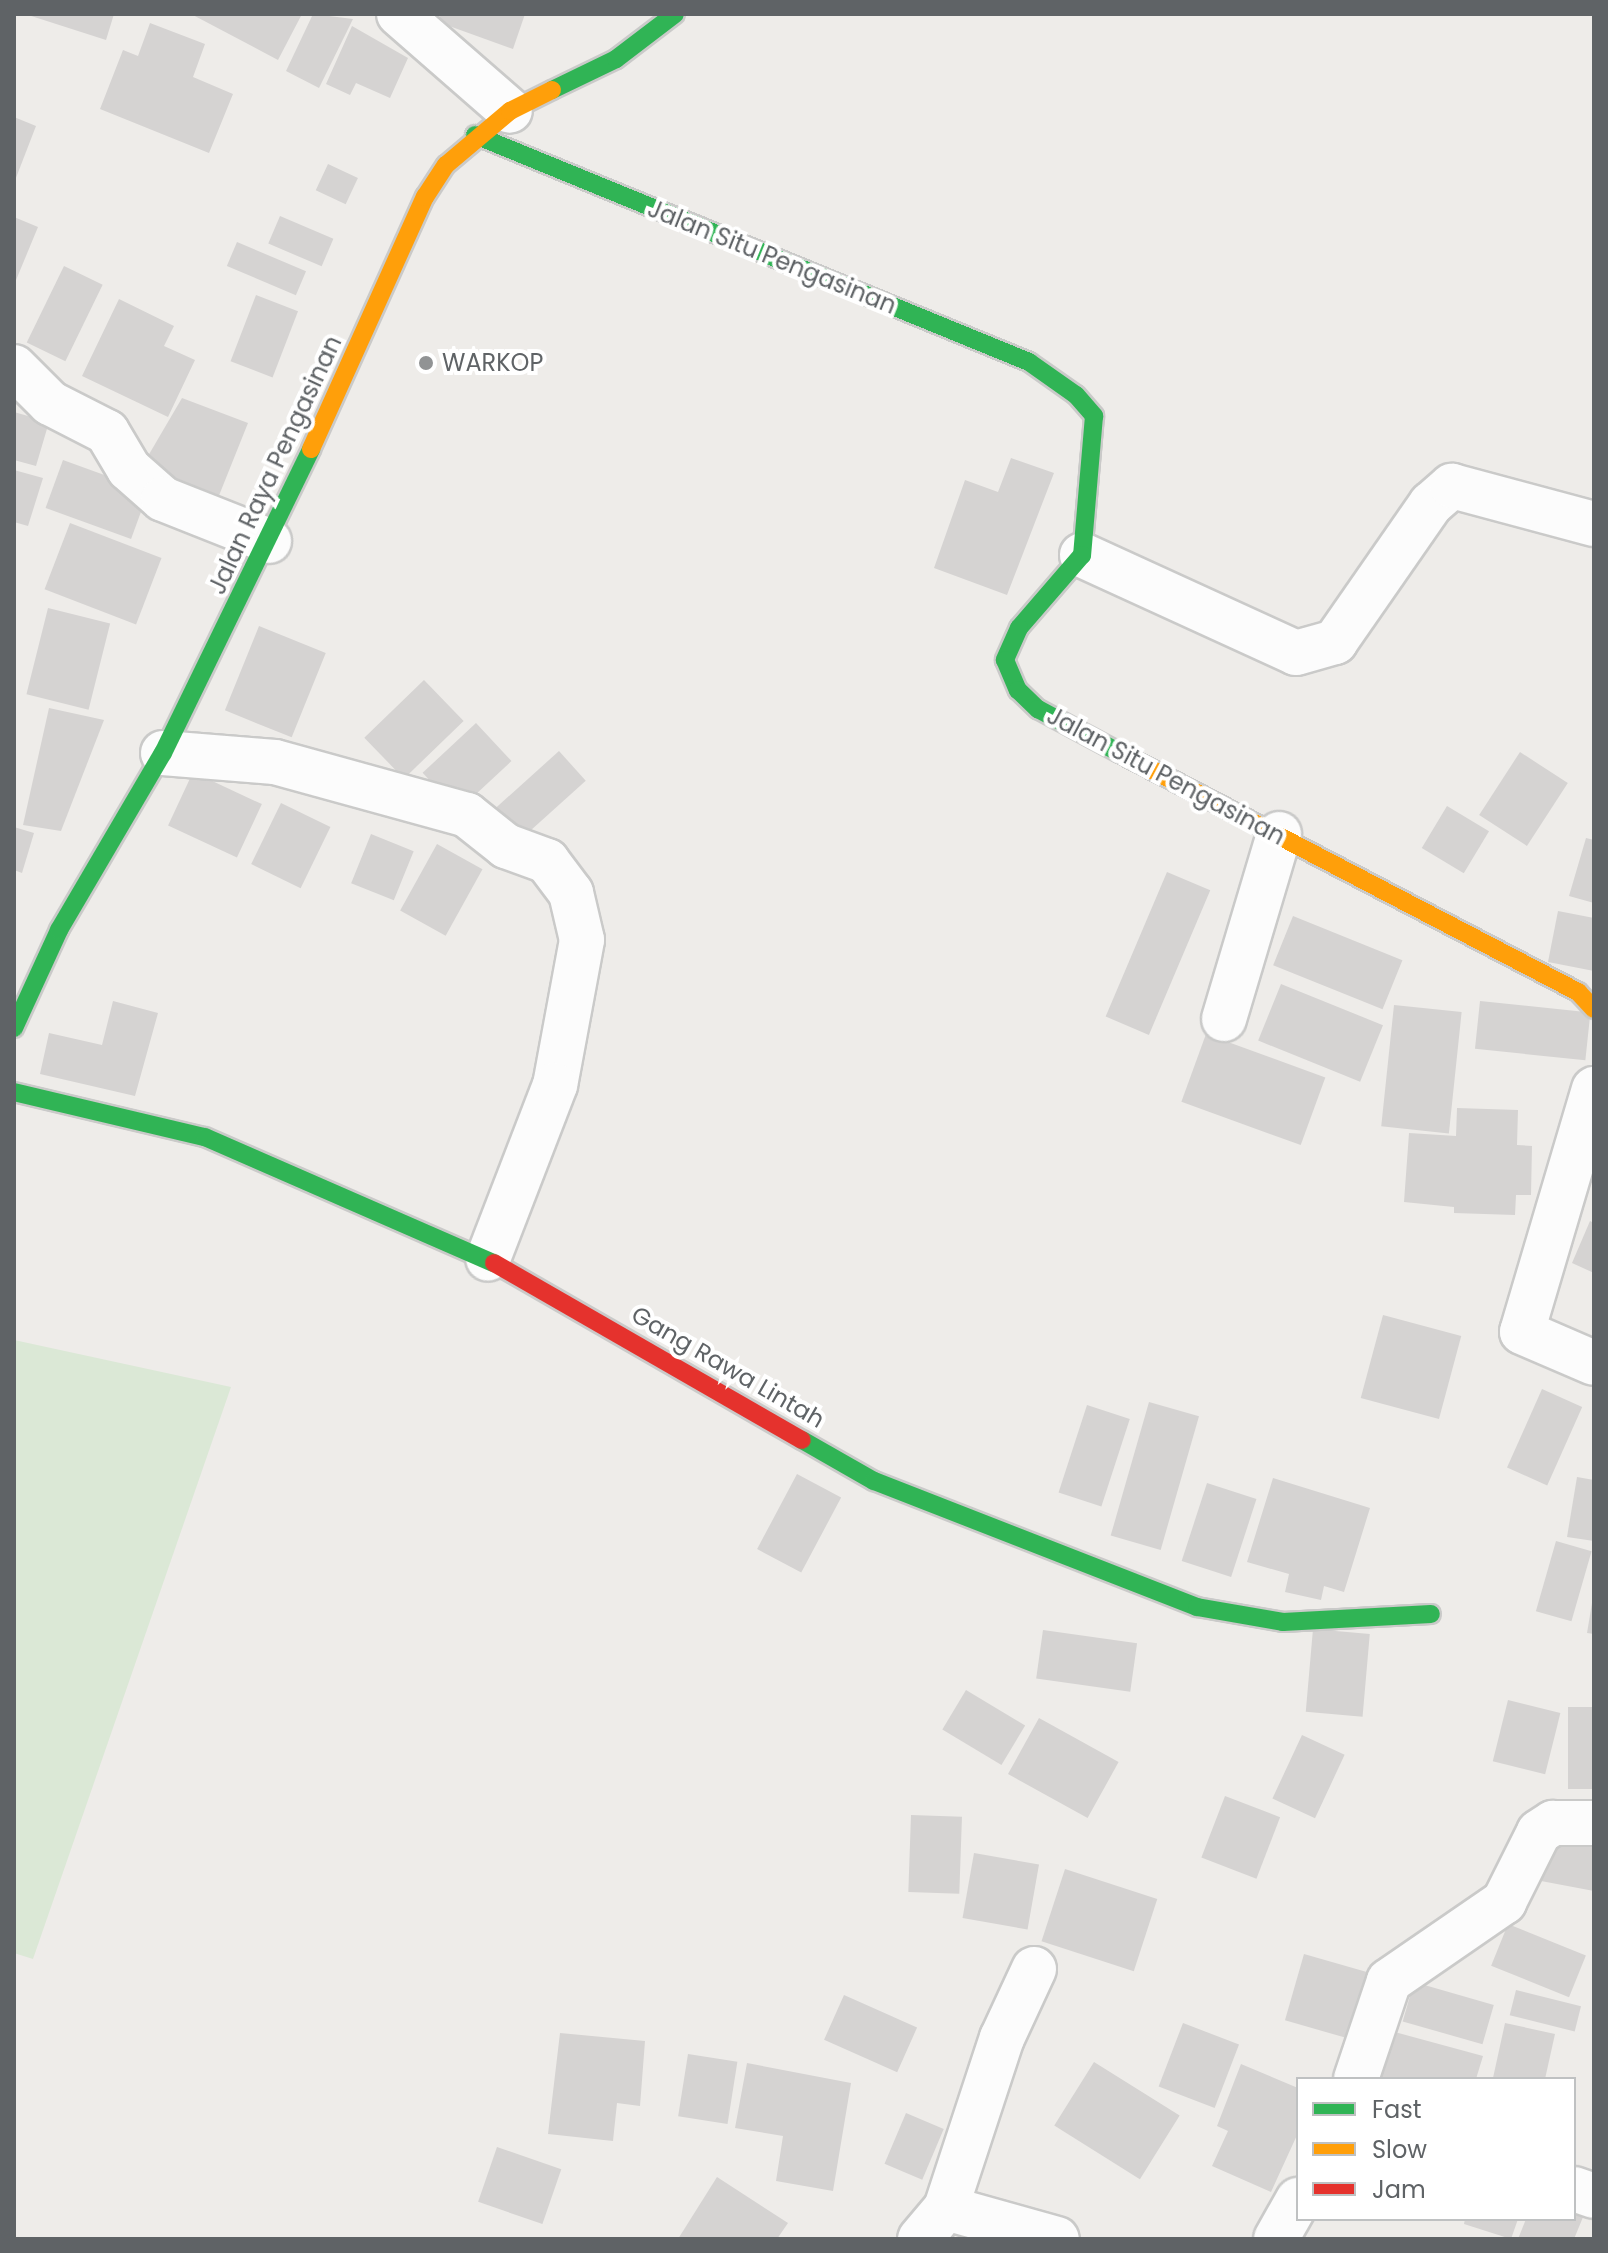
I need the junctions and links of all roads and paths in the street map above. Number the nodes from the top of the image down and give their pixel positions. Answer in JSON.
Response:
{"nodes":[{"id":1,"x":399,"y":14,"type":"edge"},
{"id":2,"x":675,"y":14,"type":"edge"},
{"id":3,"x":510,"y":111,"type":"junction"},
{"id":4,"x":475,"y":135,"type":"junction"},
{"id":5,"x":14,"y":367,"type":"edge"},
{"id":6,"x":1594,"y":524,"type":"edge"},
{"id":7,"x":269,"y":541,"type":"junction"},
{"id":8,"x":1082,"y":555,"type":"junction"},
{"id":9,"x":163,"y":753,"type":"junction"},
{"id":10,"x":1279,"y":834,"type":"junction"},
{"id":11,"x":1594,"y":1009,"type":"edge"},
{"id":12,"x":1224,"y":1019,"type":"dead end"},
{"id":13,"x":14,"y":1028,"type":"edge"},
{"id":14,"x":1594,"y":1089,"type":"edge"},
{"id":15,"x":14,"y":1092,"type":"edge"},
{"id":16,"x":488,"y":1259,"type":"junction"},
{"id":17,"x":1594,"y":1363,"type":"edge"},
{"id":18,"x":1431,"y":1614,"type":"dead end"},
{"id":19,"x":1594,"y":1823,"type":"edge"},
{"id":20,"x":1034,"y":1969,"type":"dead end"},
{"id":21,"x":1357,"y":2077,"type":"edge"},
{"id":22,"x":1296,"y":2204,"type":"edge"},
{"id":23,"x":933,"y":2224,"type":"edge"},
{"id":24,"x":1057,"y":2239,"type":"edge"},
{"id":25,"x":1276,"y":2239,"type":"edge"}],
"edges":[{"from":1,"to":3,"type":"street"},
{"from":2,"to":3,"type":"street","name":"Jalan Raya Pengasinan"},
{"from":3,"to":4,"type":"street","name":"Jalan Raya Pengasinan"},
{"from":4,"to":7,"type":"street","name":"Jalan Raya Pengasinan"},
{"from":4,"to":8,"type":"street","name":"Jalan Situ Pengasinan"},
{"from":5,"to":7,"type":"street"},
{"from":6,"to":8,"type":"street"},
{"from":7,"to":9,"type":"street","name":"Jalan Raya Pengasinan"},
{"from":8,"to":10,"type":"street","name":"Jalan Situ Pengasinan"},
{"from":9,"to":13,"type":"street","name":"Jalan Raya Pengasinan"},
{"from":9,"to":16,"type":"street"},
{"from":10,"to":11,"type":"street","name":"Jalan Situ Pengasinan"},
{"from":10,"to":12,"type":"street"},
{"from":14,"to":17,"type":"street"},
{"from":15,"to":16,"type":"street","name":"Gang Rawa Lintah"},
{"from":16,"to":18,"type":"street","name":"Gang Rawa Lintah"},
{"from":19,"to":21,"type":"street"},
{"from":20,"to":23,"type":"street"},
{"from":22,"to":25,"type":"street"},
{"from":23,"to":24,"type":"street"}]}
